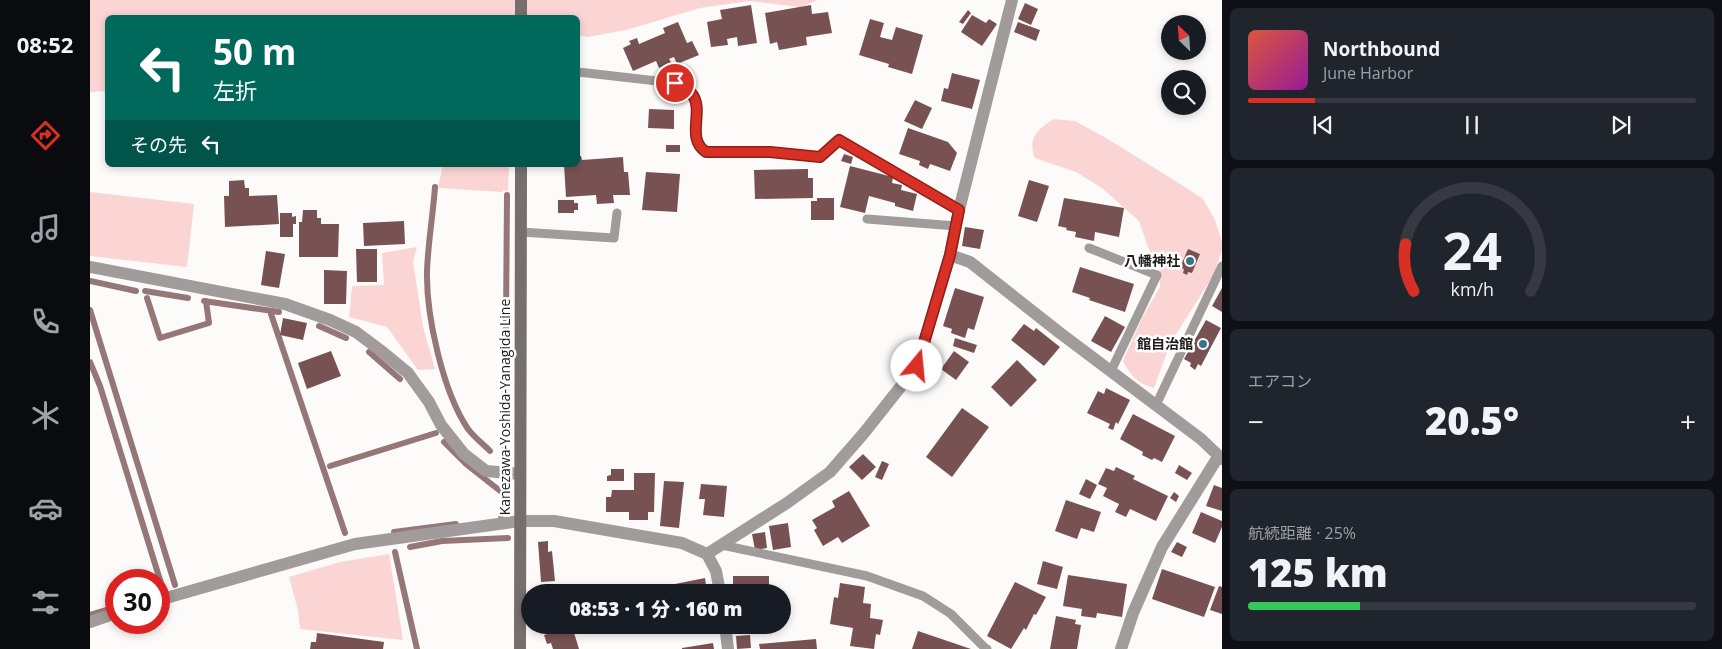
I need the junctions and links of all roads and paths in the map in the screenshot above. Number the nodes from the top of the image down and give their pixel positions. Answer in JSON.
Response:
{"nodes":[{"id":1,"x":521,"y":0,"type":"edge"},
{"id":2,"x":1012,"y":0,"type":"edge"},
{"id":3,"x":521,"y":15,"type":"edge"},
{"id":4,"x":580,"y":72,"type":"edge"},
{"id":5,"x":521,"y":167,"type":"edge"},
{"id":6,"x":959,"y":210,"type":"junction"},
{"id":7,"x":616,"y":213,"type":"dead end"},
{"id":8,"x":867,"y":219,"type":"dead end"},
{"id":9,"x":956,"y":226,"type":"junction"},
{"id":10,"x":521,"y":232,"type":"junction"},
{"id":11,"x":1089,"y":248,"type":"dead end"},
{"id":12,"x":950,"y":255,"type":"junction"},
{"id":13,"x":1222,"y":266,"type":"edge"},
{"id":14,"x":90,"y":267,"type":"edge"},
{"id":15,"x":1111,"y":371,"type":"junction"},
{"id":16,"x":1156,"y":405,"type":"junction"},
{"id":17,"x":1220,"y":458,"type":"edge"},
{"id":18,"x":520,"y":474,"type":"junction"},
{"id":19,"x":520,"y":521,"type":"junction"},
{"id":20,"x":722,"y":545,"type":"junction"},
{"id":21,"x":707,"y":554,"type":"junction"},
{"id":22,"x":718,"y":584,"type":"edge"},
{"id":23,"x":170,"y":597,"type":"edge"},
{"id":24,"x":105,"y":617,"type":"edge"},
{"id":25,"x":90,"y":622,"type":"edge"},
{"id":26,"x":726,"y":634,"type":"edge"},
{"id":27,"x":520,"y":649,"type":"edge"},
{"id":28,"x":728,"y":649,"type":"edge"},
{"id":29,"x":987,"y":649,"type":"edge"},
{"id":30,"x":1121,"y":649,"type":"edge"}],
"edges":[{"from":1,"to":3,"type":"main road"},
{"from":2,"to":6,"type":"street"},
{"from":4,"to":6,"type":"lane"},
{"from":5,"to":10,"type":"main road","name":"Kanezawa-Yoshida-Yanagida Line"},
{"from":6,"to":9,"type":"street"},
{"from":7,"to":10,"type":"lane"},
{"from":8,"to":9,"type":"lane"},
{"from":9,"to":12,"type":"street"},
{"from":10,"to":18,"type":"main road","name":"Kanezawa-Yoshida-Yanagida Line"},
{"from":11,"to":15,"type":"lane"},
{"from":12,"to":15,"type":"street"},
{"from":12,"to":20,"type":"street"},
{"from":13,"to":16,"type":"lane"},
{"from":14,"to":18,"type":"street"},
{"from":15,"to":16,"type":"street"},
{"from":16,"to":17,"type":"street"},
{"from":17,"to":30,"type":"street"},
{"from":18,"to":19,"type":"main road","name":"Kanezawa-Yoshida-Yanagida Line"},
{"from":19,"to":21,"type":"street"},
{"from":19,"to":23,"type":"street"},
{"from":19,"to":27,"type":"main road","name":"Kanezawa-Yoshida-Yanagida Line"},
{"from":20,"to":21,"type":"street"},
{"from":20,"to":29,"type":"lane"},
{"from":21,"to":22,"type":"street"},
{"from":24,"to":25,"type":"street"},
{"from":26,"to":28,"type":"street"}]}
